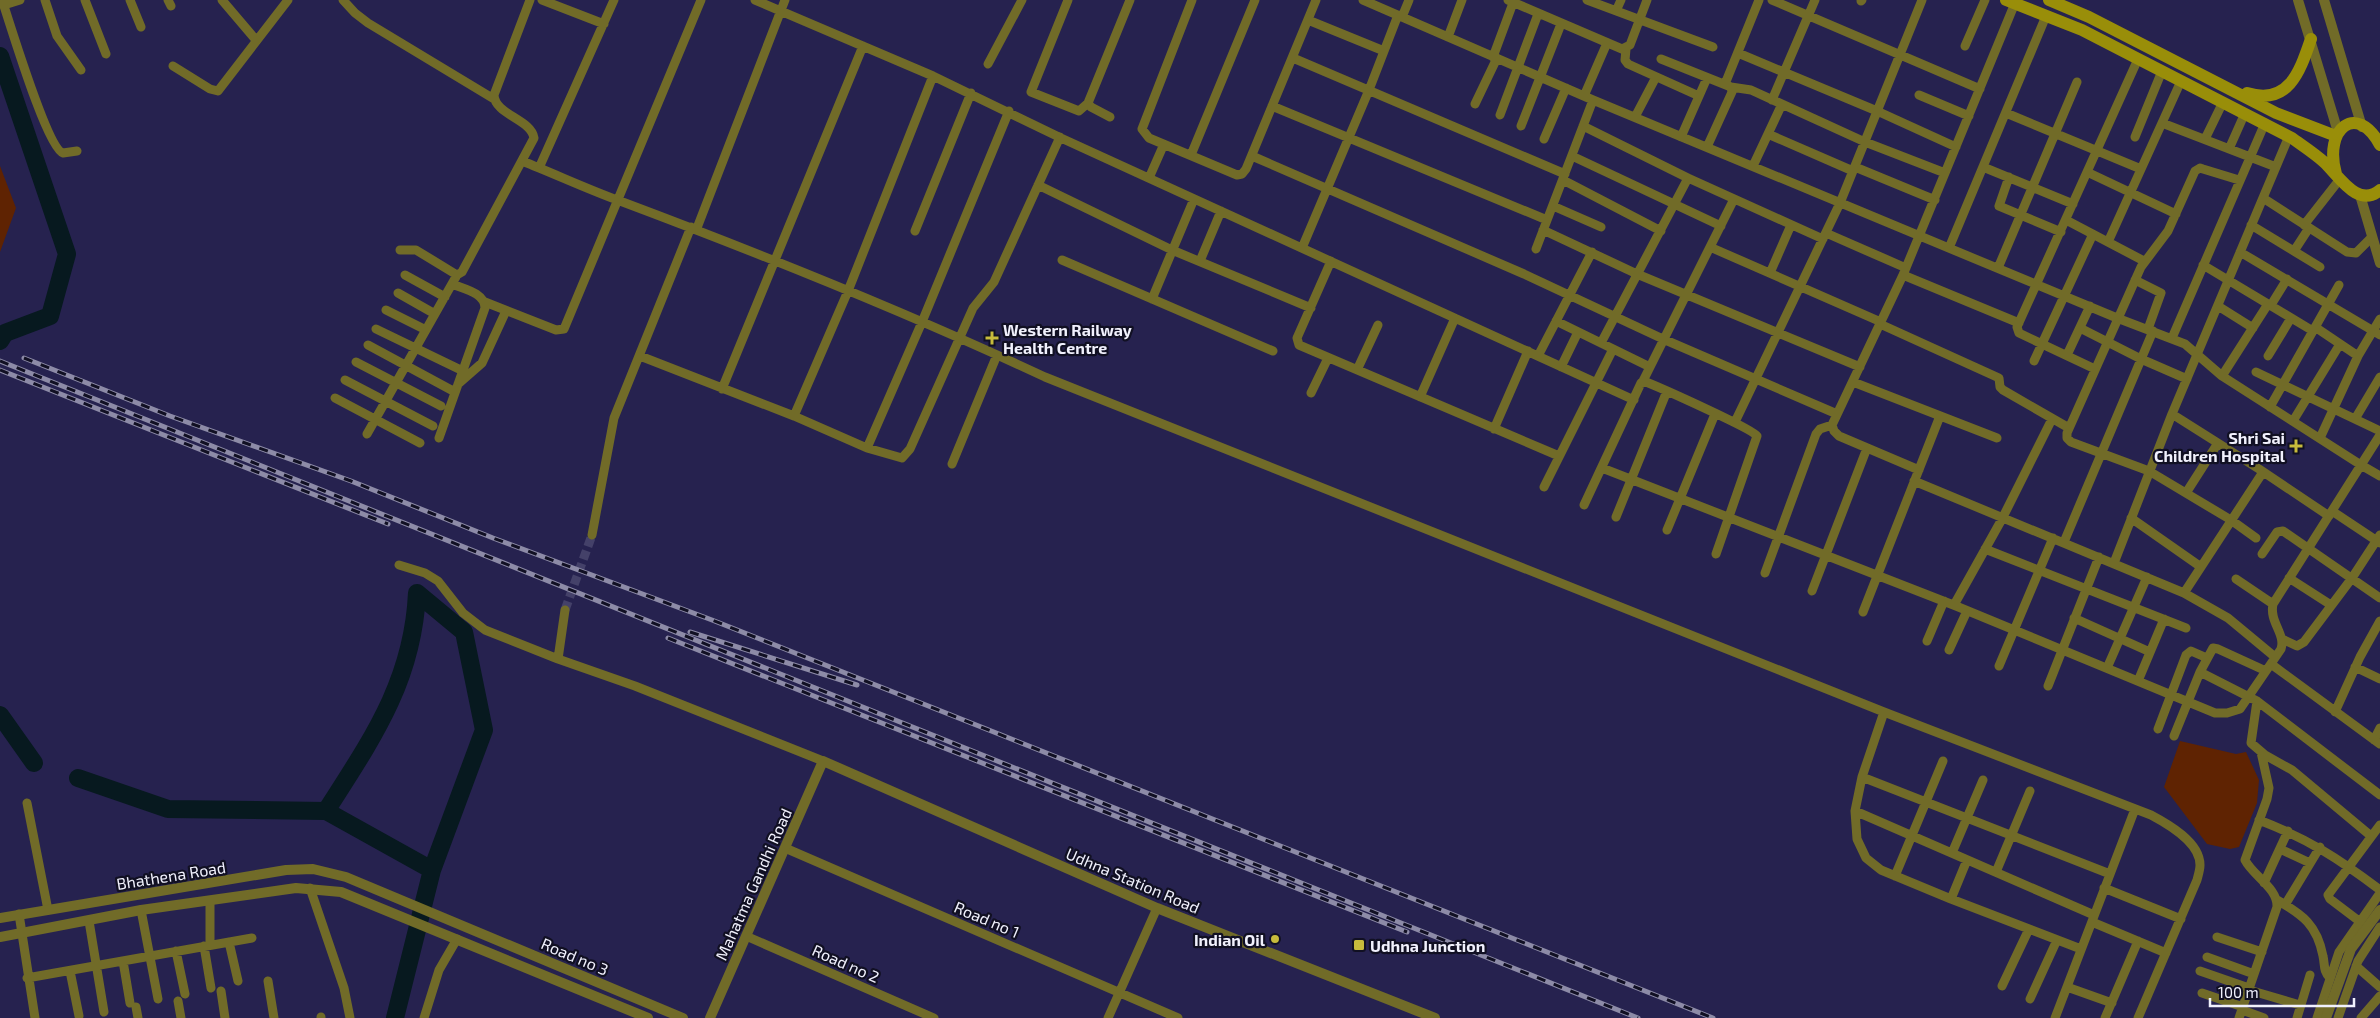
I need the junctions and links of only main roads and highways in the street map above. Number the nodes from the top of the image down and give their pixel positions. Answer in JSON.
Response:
{"nodes":[{"id":1,"x":2049,"y":0,"type":"edge"},
{"id":2,"x":2011,"y":2,"type":"edge"},
{"id":3,"x":2068,"y":4,"type":"edge"},
{"id":4,"x":2311,"y":39,"type":"road end"},
{"id":5,"x":2226,"y":87,"type":"junction"},
{"id":6,"x":2337,"y":134,"type":"junction"},
{"id":7,"x":2378,"y":138,"type":"edge"},
{"id":8,"x":2338,"y":176,"type":"junction"},
{"id":9,"x":2380,"y":190,"type":"edge"}],
"edges":[{"from":1,"to":3,"type":"main road"},
{"from":2,"to":8,"type":"main road"},
{"from":3,"to":5,"type":"main road"},
{"from":4,"to":5,"type":"main road"},
{"from":5,"to":6,"type":"main road"},
{"from":6,"to":7,"type":"main road"},
{"from":6,"to":8,"type":"main road"},
{"from":8,"to":9,"type":"main road"}]}
